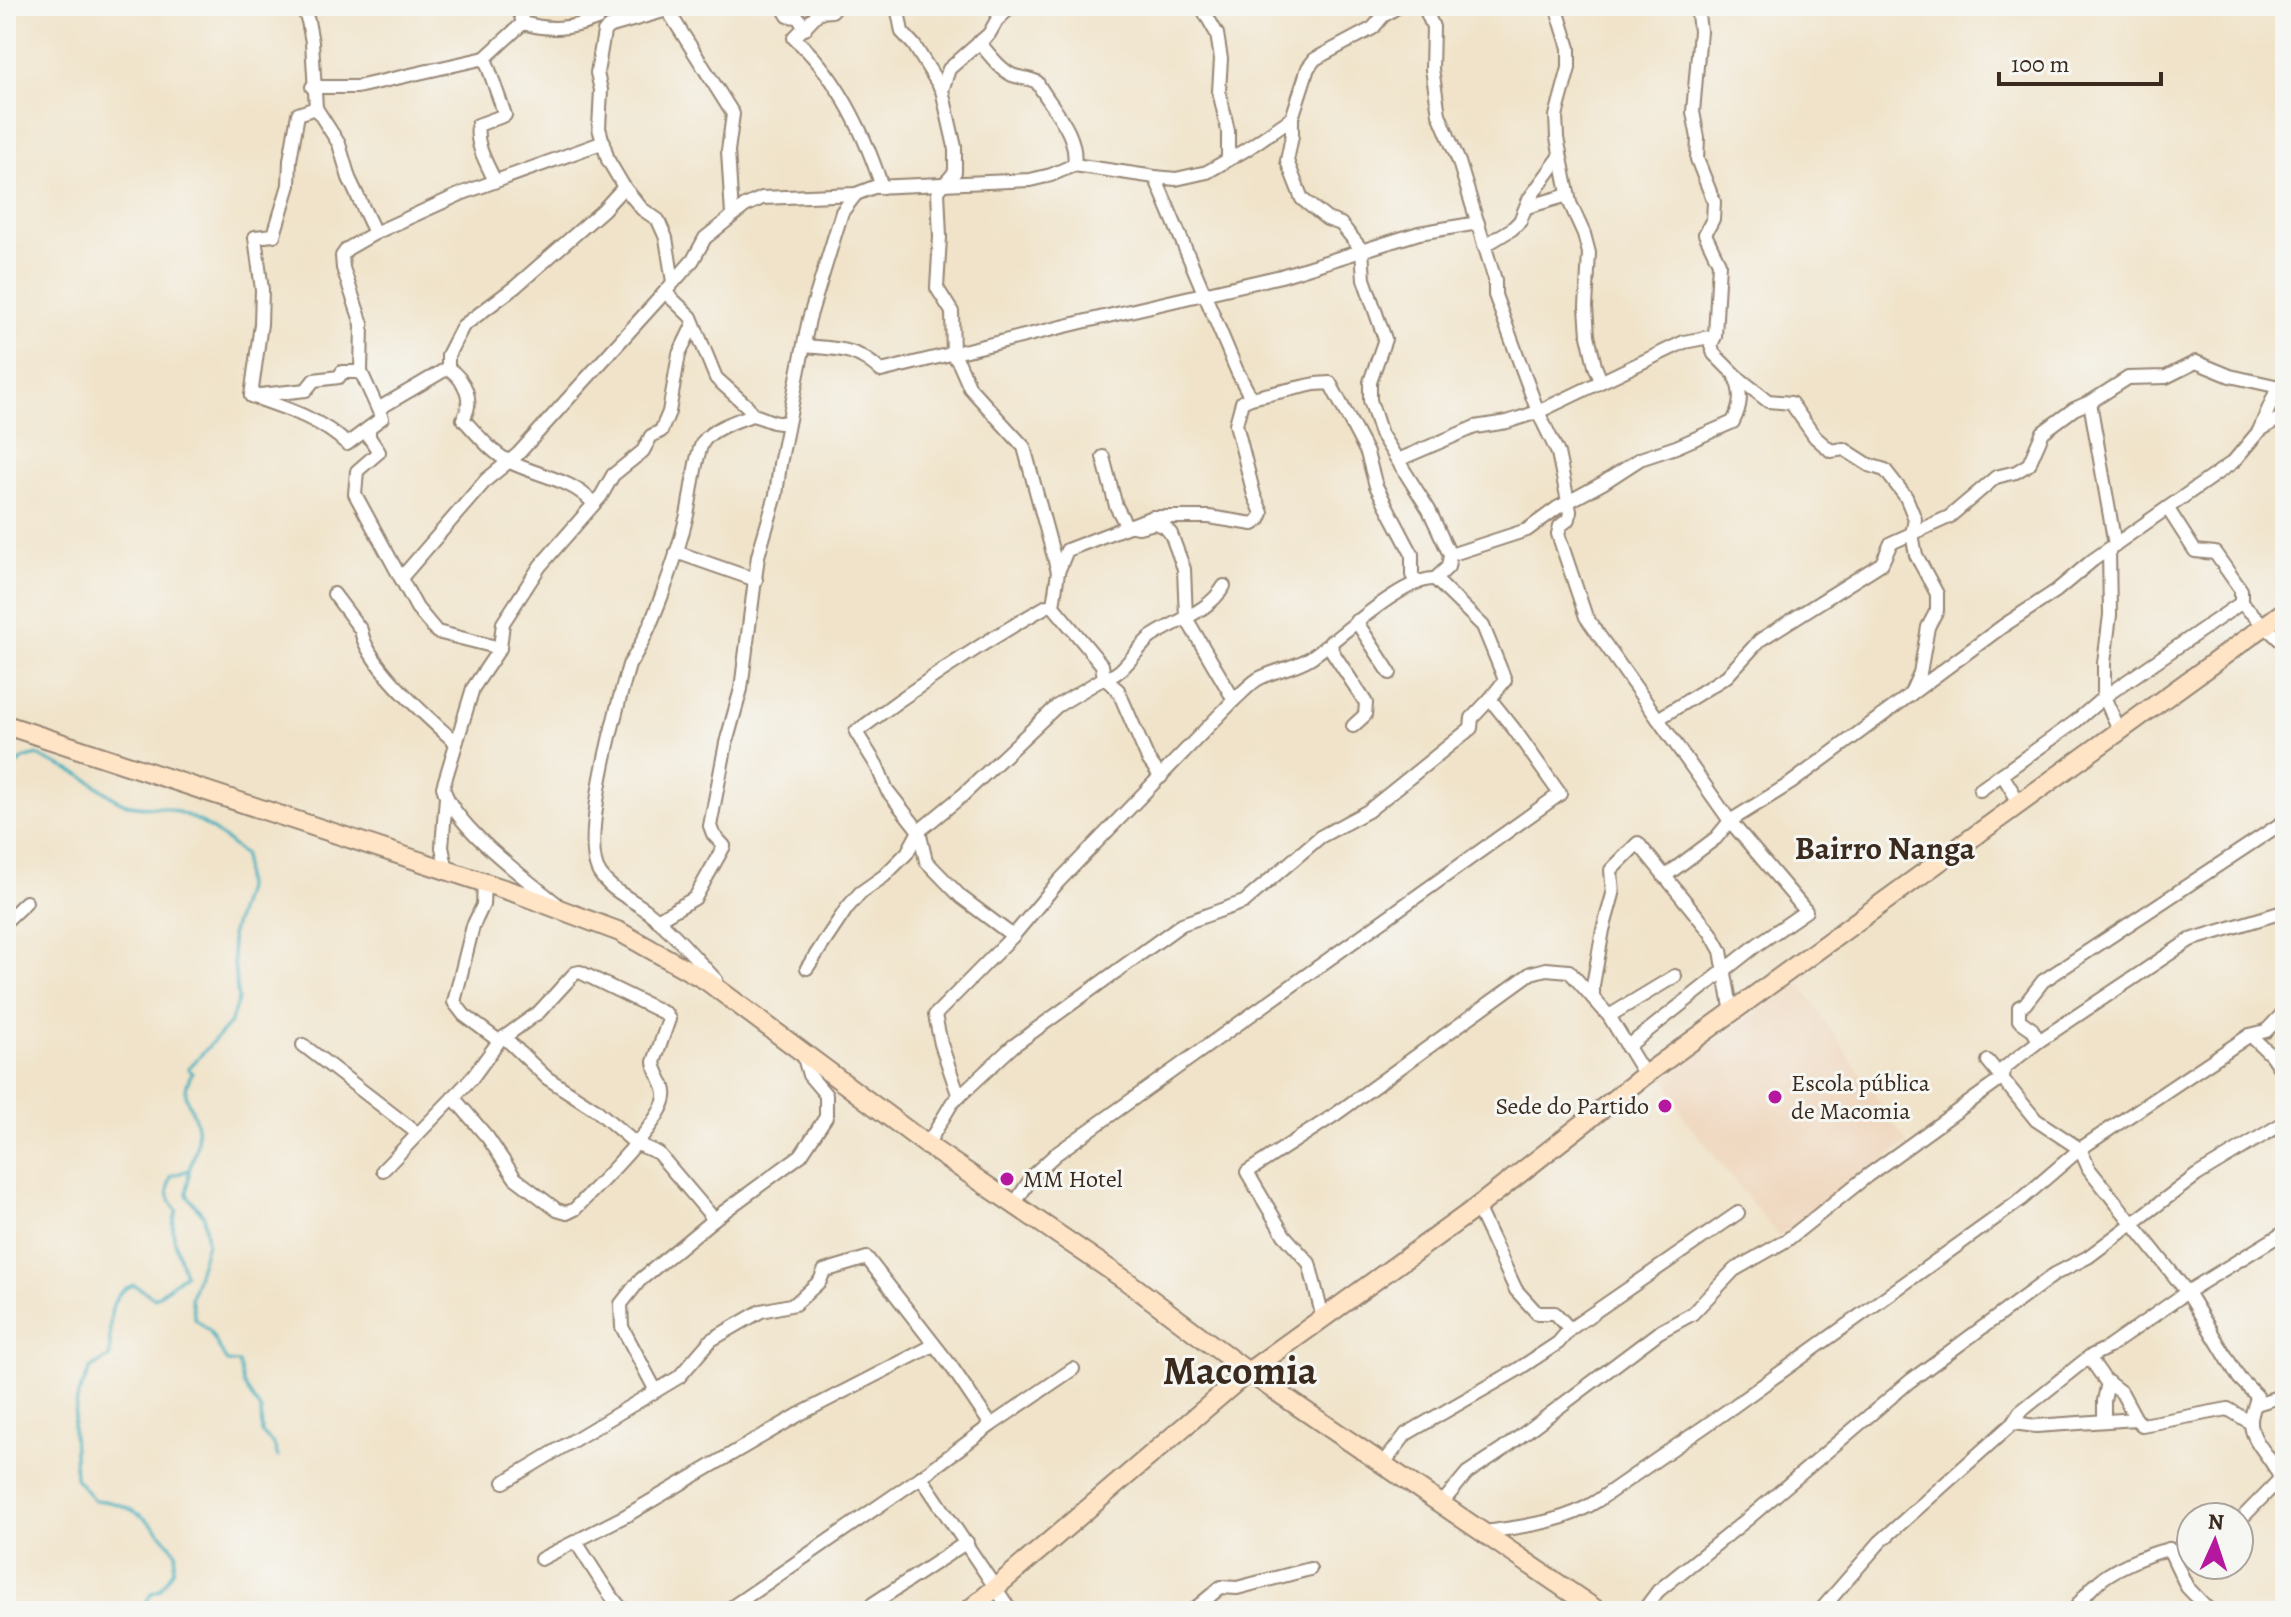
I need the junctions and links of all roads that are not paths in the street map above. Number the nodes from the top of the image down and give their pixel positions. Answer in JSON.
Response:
{"nodes":[{"id":1,"x":302,"y":6,"type":"edge"},
{"id":2,"x":519,"y":6,"type":"edge"},
{"id":3,"x":782,"y":6,"type":"edge"},
{"id":4,"x":836,"y":6,"type":"edge"},
{"id":5,"x":897,"y":6,"type":"edge"},
{"id":6,"x":1012,"y":6,"type":"edge"},
{"id":7,"x":1201,"y":6,"type":"edge"},
{"id":8,"x":1399,"y":6,"type":"edge"},
{"id":9,"x":1424,"y":6,"type":"edge"},
{"id":10,"x":1556,"y":6,"type":"edge"},
{"id":11,"x":1697,"y":6,"type":"edge"},
{"id":12,"x":666,"y":8,"type":"edge"},
{"id":13,"x":595,"y":12,"type":"edge"},
{"id":14,"x":523,"y":23,"type":"junction"},
{"id":15,"x":805,"y":29,"type":"junction"},
{"id":16,"x":604,"y":32,"type":"junction"},
{"id":17,"x":979,"y":42,"type":"junction"},
{"id":18,"x":485,"y":58,"type":"junction"},
{"id":19,"x":312,"y":87,"type":"junction"},
{"id":20,"x":942,"y":90,"type":"junction"},
{"id":21,"x":316,"y":108,"type":"junction"},
{"id":22,"x":1292,"y":118,"type":"junction"},
{"id":23,"x":604,"y":142,"type":"junction"},
{"id":24,"x":1228,"y":158,"type":"junction"},
{"id":25,"x":1559,"y":158,"type":"junction"},
{"id":26,"x":1074,"y":165,"type":"junction"},
{"id":27,"x":1155,"y":177,"type":"junction"},
{"id":28,"x":495,"y":181,"type":"junction"},
{"id":29,"x":944,"y":185,"type":"junction"},
{"id":30,"x":624,"y":187,"type":"junction"},
{"id":31,"x":882,"y":187,"type":"junction"},
{"id":32,"x":856,"y":194,"type":"junction"},
{"id":33,"x":1568,"y":195,"type":"junction"},
{"id":34,"x":1527,"y":207,"type":"junction"},
{"id":35,"x":732,"y":215,"type":"junction"},
{"id":36,"x":1478,"y":223,"type":"junction"},
{"id":37,"x":375,"y":233,"type":"junction"},
{"id":38,"x":1484,"y":246,"type":"junction"},
{"id":39,"x":1362,"y":250,"type":"junction"},
{"id":40,"x":669,"y":287,"type":"junction"},
{"id":41,"x":1206,"y":295,"type":"junction"},
{"id":42,"x":693,"y":325,"type":"junction"},
{"id":43,"x":1715,"y":336,"type":"junction"},
{"id":44,"x":804,"y":346,"type":"junction"},
{"id":45,"x":953,"y":355,"type":"junction"},
{"id":46,"x":448,"y":368,"type":"junction"},
{"id":47,"x":361,"y":372,"type":"junction"},
{"id":48,"x":1736,"y":376,"type":"junction"},
{"id":49,"x":1601,"y":381,"type":"junction"},
{"id":50,"x":2282,"y":388,"type":"edge"},
{"id":51,"x":251,"y":396,"type":"junction"},
{"id":52,"x":1251,"y":398,"type":"junction"},
{"id":53,"x":2090,"y":402,"type":"junction"},
{"id":54,"x":378,"y":409,"type":"junction"},
{"id":55,"x":1538,"y":412,"type":"junction"},
{"id":56,"x":752,"y":415,"type":"junction"},
{"id":57,"x":2285,"y":415,"type":"edge"},
{"id":58,"x":788,"y":421,"type":"junction"},
{"id":59,"x":369,"y":428,"type":"junction"},
{"id":60,"x":2259,"y":431,"type":"junction"},
{"id":61,"x":1103,"y":457,"type":"dead end"},
{"id":62,"x":1398,"y":460,"type":"junction"},
{"id":63,"x":508,"y":461,"type":"junction"},
{"id":64,"x":1569,"y":501,"type":"junction"},
{"id":65,"x":594,"y":504,"type":"junction"},
{"id":66,"x":2168,"y":509,"type":"junction"},
{"id":67,"x":1126,"y":525,"type":"junction"},
{"id":68,"x":1912,"y":534,"type":"junction"},
{"id":69,"x":2112,"y":547,"type":"junction"},
{"id":70,"x":676,"y":552,"type":"junction"},
{"id":71,"x":1450,"y":555,"type":"junction"},
{"id":72,"x":1058,"y":572,"type":"junction"},
{"id":73,"x":401,"y":578,"type":"junction"},
{"id":74,"x":1435,"y":579,"type":"junction"},
{"id":75,"x":756,"y":580,"type":"junction"},
{"id":76,"x":1417,"y":583,"type":"junction"},
{"id":77,"x":1224,"y":586,"type":"dead end"},
{"id":78,"x":334,"y":594,"type":"dead end"},
{"id":79,"x":2241,"y":603,"type":"junction"},
{"id":80,"x":1053,"y":606,"type":"junction"},
{"id":81,"x":2285,"y":611,"type":"edge"},
{"id":82,"x":1186,"y":618,"type":"junction"},
{"id":83,"x":1356,"y":621,"type":"junction"},
{"id":84,"x":2265,"y":626,"type":"junction"},
{"id":85,"x":1331,"y":641,"type":"junction"},
{"id":86,"x":2285,"y":645,"type":"edge"},
{"id":87,"x":500,"y":648,"type":"junction"},
{"id":88,"x":1390,"y":673,"type":"dead end"},
{"id":89,"x":1104,"y":678,"type":"junction"},
{"id":90,"x":1910,"y":695,"type":"junction"},
{"id":91,"x":2104,"y":697,"type":"junction"},
{"id":92,"x":1490,"y":699,"type":"junction"},
{"id":93,"x":1234,"y":700,"type":"junction"},
{"id":94,"x":1658,"y":719,"type":"junction"},
{"id":95,"x":6,"y":725,"type":"edge"},
{"id":96,"x":1353,"y":726,"type":"dead end"},
{"id":97,"x":2120,"y":731,"type":"junction"},
{"id":98,"x":456,"y":743,"type":"junction"},
{"id":99,"x":2002,"y":774,"type":"junction"},
{"id":100,"x":1161,"y":777,"type":"junction"},
{"id":101,"x":1980,"y":790,"type":"dead end"},
{"id":102,"x":446,"y":797,"type":"junction"},
{"id":103,"x":2020,"y":804,"type":"junction"},
{"id":104,"x":1730,"y":821,"type":"junction"},
{"id":105,"x":2285,"y":821,"type":"edge"},
{"id":106,"x":919,"y":831,"type":"junction"},
{"id":107,"x":442,"y":847,"type":"junction"},
{"id":108,"x":425,"y":863,"type":"junction"},
{"id":109,"x":447,"y":871,"type":"junction"},
{"id":110,"x":1664,"y":877,"type":"junction"},
{"id":111,"x":484,"y":882,"type":"junction"},
{"id":112,"x":26,"y":902,"type":"dead end"},
{"id":113,"x":566,"y":911,"type":"junction"},
{"id":114,"x":2283,"y":912,"type":"dead end"},
{"id":115,"x":657,"y":920,"type":"junction"},
{"id":116,"x":6,"y":921,"type":"edge"},
{"id":117,"x":1013,"y":936,"type":"junction"},
{"id":118,"x":807,"y":968,"type":"dead end"},
{"id":119,"x":1725,"y":973,"type":"junction"},
{"id":120,"x":1675,"y":976,"type":"dead end"},
{"id":121,"x":1593,"y":998,"type":"junction"},
{"id":122,"x":730,"y":999,"type":"junction"},
{"id":123,"x":2285,"y":1011,"type":"edge"},
{"id":124,"x":1732,"y":1013,"type":"junction"},
{"id":125,"x":1609,"y":1016,"type":"junction"},
{"id":126,"x":2250,"y":1035,"type":"junction"},
{"id":127,"x":501,"y":1039,"type":"junction"},
{"id":128,"x":2039,"y":1041,"type":"junction"},
{"id":129,"x":303,"y":1045,"type":"dead end"},
{"id":130,"x":1627,"y":1047,"type":"junction"},
{"id":131,"x":802,"y":1053,"type":"junction"},
{"id":132,"x":1988,"y":1061,"type":"dead end"},
{"id":133,"x":1645,"y":1075,"type":"junction"},
{"id":134,"x":2285,"y":1076,"type":"edge"},
{"id":135,"x":2003,"y":1078,"type":"junction"},
{"id":136,"x":453,"y":1097,"type":"junction"},
{"id":137,"x":959,"y":1097,"type":"junction"},
{"id":138,"x":2285,"y":1122,"type":"edge"},
{"id":139,"x":417,"y":1133,"type":"junction"},
{"id":140,"x":635,"y":1143,"type":"junction"},
{"id":141,"x":927,"y":1145,"type":"junction"},
{"id":142,"x":2080,"y":1149,"type":"junction"},
{"id":143,"x":383,"y":1170,"type":"dead end"},
{"id":144,"x":1013,"y":1206,"type":"junction"},
{"id":145,"x":1477,"y":1207,"type":"junction"},
{"id":146,"x":1738,"y":1213,"type":"dead end"},
{"id":147,"x":714,"y":1219,"type":"junction"},
{"id":148,"x":2132,"y":1222,"type":"junction"},
{"id":149,"x":2285,"y":1232,"type":"edge"},
{"id":150,"x":2187,"y":1292,"type":"junction"},
{"id":151,"x":1323,"y":1318,"type":"junction"},
{"id":152,"x":1570,"y":1329,"type":"junction"},
{"id":153,"x":934,"y":1345,"type":"junction"},
{"id":154,"x":2089,"y":1357,"type":"junction"},
{"id":155,"x":1073,"y":1369,"type":"dead end"},
{"id":156,"x":1248,"y":1372,"type":"junction"},
{"id":157,"x":2108,"y":1382,"type":"junction"},
{"id":158,"x":656,"y":1391,"type":"junction"},
{"id":159,"x":2285,"y":1395,"type":"edge"},
{"id":160,"x":2256,"y":1404,"type":"junction"},
{"id":161,"x":2136,"y":1419,"type":"junction"},
{"id":162,"x":2104,"y":1421,"type":"junction"},
{"id":163,"x":2013,"y":1423,"type":"junction"},
{"id":164,"x":2251,"y":1423,"type":"junction"},
{"id":165,"x":991,"y":1425,"type":"junction"},
{"id":166,"x":1384,"y":1463,"type":"junction"},
{"id":167,"x":921,"y":1477,"type":"junction"},
{"id":168,"x":2282,"y":1479,"type":"edge"},
{"id":169,"x":504,"y":1482,"type":"dead end"},
{"id":170,"x":1442,"y":1503,"type":"junction"},
{"id":171,"x":2255,"y":1505,"type":"edge"},
{"id":172,"x":1484,"y":1532,"type":"junction"},
{"id":173,"x":576,"y":1542,"type":"junction"},
{"id":174,"x":967,"y":1542,"type":"junction"},
{"id":175,"x":2169,"y":1549,"type":"junction"},
{"id":176,"x":2175,"y":1551,"type":"edge"},
{"id":177,"x":541,"y":1559,"type":"dead end"},
{"id":178,"x":1310,"y":1569,"type":"dead end"},
{"id":179,"x":994,"y":1589,"type":"junction"},
{"id":180,"x":623,"y":1611,"type":"edge"},
{"id":181,"x":726,"y":1611,"type":"edge"},
{"id":182,"x":862,"y":1611,"type":"edge"},
{"id":183,"x":968,"y":1611,"type":"edge"},
{"id":184,"x":1011,"y":1611,"type":"edge"},
{"id":185,"x":1192,"y":1611,"type":"edge"},
{"id":186,"x":1598,"y":1611,"type":"edge"},
{"id":187,"x":1643,"y":1611,"type":"edge"},
{"id":188,"x":1820,"y":1611,"type":"edge"},
{"id":189,"x":2073,"y":1611,"type":"edge"},
{"id":190,"x":2210,"y":1611,"type":"edge"}],
"edges":[{"from":1,"to":19,"type":"street"},
{"from":2,"to":14,"type":"street"},
{"from":3,"to":15,"type":"street"},
{"from":4,"to":15,"type":"street"},
{"from":5,"to":20,"type":"street"},
{"from":6,"to":17,"type":"street"},
{"from":7,"to":24,"type":"street"},
{"from":8,"to":22,"type":"street"},
{"from":9,"to":36,"type":"street"},
{"from":10,"to":25,"type":"street"},
{"from":11,"to":43,"type":"street"},
{"from":12,"to":16,"type":"street"},
{"from":12,"to":35,"type":"street"},
{"from":13,"to":14,"type":"street"},
{"from":13,"to":16,"type":"street"},
{"from":14,"to":18,"type":"street"},
{"from":15,"to":31,"type":"street"},
{"from":16,"to":23,"type":"street"},
{"from":17,"to":20,"type":"street"},
{"from":17,"to":26,"type":"street"},
{"from":18,"to":19,"type":"street"},
{"from":18,"to":28,"type":"street"},
{"from":19,"to":21,"type":"street"},
{"from":20,"to":29,"type":"street"},
{"from":21,"to":37,"type":"street"},
{"from":21,"to":51,"type":"street"},
{"from":22,"to":24,"type":"street"},
{"from":22,"to":39,"type":"street"},
{"from":23,"to":28,"type":"street"},
{"from":23,"to":30,"type":"street"},
{"from":24,"to":27,"type":"street"},
{"from":25,"to":33,"type":"street"},
{"from":25,"to":34,"type":"street"},
{"from":26,"to":27,"type":"street"},
{"from":26,"to":29,"type":"street"},
{"from":27,"to":41,"type":"street"},
{"from":28,"to":37,"type":"street"},
{"from":29,"to":31,"type":"street"},
{"from":29,"to":45,"type":"street"},
{"from":30,"to":40,"type":"street"},
{"from":30,"to":46,"type":"street"},
{"from":31,"to":32,"type":"street"},
{"from":32,"to":35,"type":"street"},
{"from":32,"to":44,"type":"street"},
{"from":33,"to":34,"type":"street"},
{"from":33,"to":49,"type":"street"},
{"from":34,"to":38,"type":"street"},
{"from":35,"to":40,"type":"street"},
{"from":36,"to":38,"type":"street"},
{"from":36,"to":39,"type":"street"},
{"from":37,"to":47,"type":"street"},
{"from":38,"to":55,"type":"street"},
{"from":39,"to":41,"type":"street"},
{"from":39,"to":62,"type":"street"},
{"from":40,"to":42,"type":"street"},
{"from":40,"to":63,"type":"street"},
{"from":41,"to":45,"type":"street"},
{"from":41,"to":52,"type":"street"},
{"from":42,"to":56,"type":"street"},
{"from":42,"to":65,"type":"street"},
{"from":43,"to":48,"type":"street"},
{"from":43,"to":49,"type":"street"},
{"from":44,"to":45,"type":"street"},
{"from":44,"to":58,"type":"street"},
{"from":45,"to":72,"type":"street"},
{"from":46,"to":54,"type":"street"},
{"from":46,"to":63,"type":"street"},
{"from":47,"to":51,"type":"street"},
{"from":47,"to":54,"type":"street"},
{"from":48,"to":64,"type":"street"},
{"from":48,"to":68,"type":"street"},
{"from":49,"to":55,"type":"street"},
{"from":50,"to":53,"type":"street"},
{"from":50,"to":60,"type":"street"},
{"from":51,"to":59,"type":"street"},
{"from":52,"to":67,"type":"street"},
{"from":52,"to":76,"type":"street"},
{"from":53,"to":68,"type":"street"},
{"from":53,"to":69,"type":"street"},
{"from":54,"to":59,"type":"street"},
{"from":55,"to":62,"type":"street"},
{"from":55,"to":64,"type":"street"},
{"from":56,"to":58,"type":"street"},
{"from":56,"to":70,"type":"street"},
{"from":57,"to":60,"type":"street"},
{"from":58,"to":75,"type":"street"},
{"from":59,"to":73,"type":"street"},
{"from":60,"to":66,"type":"street"},
{"from":61,"to":67,"type":"street"},
{"from":62,"to":71,"type":"street"},
{"from":63,"to":65,"type":"street"},
{"from":63,"to":73,"type":"street"},
{"from":64,"to":71,"type":"street"},
{"from":64,"to":94,"type":"street"},
{"from":65,"to":87,"type":"street"},
{"from":66,"to":69,"type":"street"},
{"from":66,"to":79,"type":"street"},
{"from":67,"to":72,"type":"street"},
{"from":67,"to":82,"type":"street"},
{"from":68,"to":90,"type":"street"},
{"from":68,"to":94,"type":"street"},
{"from":69,"to":90,"type":"street"},
{"from":69,"to":91,"type":"street"},
{"from":70,"to":75,"type":"street"},
{"from":70,"to":115,"type":"street"},
{"from":71,"to":74,"type":"street"},
{"from":72,"to":80,"type":"street"},
{"from":73,"to":87,"type":"street"},
{"from":74,"to":76,"type":"street"},
{"from":74,"to":92,"type":"street"},
{"from":75,"to":115,"type":"street"},
{"from":76,"to":83,"type":"street"},
{"from":77,"to":82,"type":"street"},
{"from":78,"to":98,"type":"street"},
{"from":79,"to":84,"type":"street"},
{"from":79,"to":91,"type":"street"},
{"from":80,"to":89,"type":"street"},
{"from":80,"to":106,"type":"street"},
{"from":81,"to":84,"type":"main road"},
{"from":82,"to":89,"type":"street"},
{"from":82,"to":93,"type":"street"},
{"from":83,"to":85,"type":"street"},
{"from":83,"to":88,"type":"street"},
{"from":84,"to":86,"type":"street"},
{"from":84,"to":97,"type":"main road"},
{"from":85,"to":93,"type":"street"},
{"from":85,"to":96,"type":"street"},
{"from":87,"to":98,"type":"street"},
{"from":89,"to":100,"type":"street"},
{"from":89,"to":106,"type":"street"},
{"from":90,"to":104,"type":"street"},
{"from":91,"to":97,"type":"street"},
{"from":91,"to":99,"type":"street"},
{"from":92,"to":137,"type":"street"},
{"from":92,"to":144,"type":"street"},
{"from":93,"to":100,"type":"street"},
{"from":94,"to":104,"type":"street"},
{"from":95,"to":108,"type":"main road"},
{"from":97,"to":103,"type":"main road"},
{"from":98,"to":102,"type":"street"},
{"from":99,"to":101,"type":"street"},
{"from":99,"to":103,"type":"street"},
{"from":100,"to":117,"type":"street"},
{"from":102,"to":107,"type":"street"},
{"from":102,"to":113,"type":"street"},
{"from":103,"to":124,"type":"main road"},
{"from":104,"to":110,"type":"street"},
{"from":104,"to":119,"type":"street"},
{"from":105,"to":128,"type":"street"},
{"from":106,"to":117,"type":"street"},
{"from":106,"to":118,"type":"street"},
{"from":107,"to":108,"type":"street"},
{"from":107,"to":109,"type":"street"},
{"from":108,"to":109,"type":"main road"},
{"from":109,"to":111,"type":"main road"},
{"from":110,"to":119,"type":"street"},
{"from":110,"to":121,"type":"street"},
{"from":111,"to":113,"type":"main road"},
{"from":111,"to":127,"type":"street"},
{"from":112,"to":116,"type":"street"},
{"from":113,"to":122,"type":"main road"},
{"from":114,"to":128,"type":"street"},
{"from":115,"to":122,"type":"street"},
{"from":117,"to":137,"type":"street"},
{"from":119,"to":124,"type":"street"},
{"from":119,"to":130,"type":"street"},
{"from":120,"to":125,"type":"street"},
{"from":121,"to":125,"type":"street"},
{"from":121,"to":151,"type":"street"},
{"from":122,"to":131,"type":"main road"},
{"from":123,"to":126,"type":"street"},
{"from":124,"to":133,"type":"main road"},
{"from":125,"to":130,"type":"street"},
{"from":126,"to":134,"type":"street"},
{"from":126,"to":142,"type":"street"},
{"from":127,"to":136,"type":"street"},
{"from":127,"to":140,"type":"street"},
{"from":127,"to":140,"type":"street"},
{"from":128,"to":135,"type":"street"},
{"from":129,"to":139,"type":"street"},
{"from":130,"to":133,"type":"street"},
{"from":131,"to":141,"type":"main road"},
{"from":131,"to":147,"type":"street"},
{"from":132,"to":135,"type":"street"},
{"from":133,"to":145,"type":"main road"},
{"from":135,"to":142,"type":"street"},
{"from":135,"to":170,"type":"street"},
{"from":136,"to":139,"type":"street"},
{"from":136,"to":140,"type":"street"},
{"from":137,"to":141,"type":"street"},
{"from":138,"to":148,"type":"street"},
{"from":139,"to":143,"type":"street"},
{"from":140,"to":147,"type":"street"},
{"from":141,"to":144,"type":"main road"},
{"from":142,"to":148,"type":"street"},
{"from":142,"to":172,"type":"street"},
{"from":144,"to":156,"type":"main road"},
{"from":145,"to":151,"type":"main road"},
{"from":145,"to":152,"type":"street"},
{"from":146,"to":152,"type":"street"},
{"from":147,"to":158,"type":"street"},
{"from":148,"to":150,"type":"street"},
{"from":148,"to":187,"type":"street"},
{"from":149,"to":150,"type":"street"},
{"from":150,"to":154,"type":"street"},
{"from":150,"to":160,"type":"street"},
{"from":151,"to":156,"type":"main road"},
{"from":152,"to":166,"type":"street"},
{"from":153,"to":158,"type":"street"},
{"from":153,"to":165,"type":"street"},
{"from":153,"to":173,"type":"street"},
{"from":154,"to":157,"type":"street"},
{"from":154,"to":163,"type":"street"},
{"from":155,"to":165,"type":"street"},
{"from":156,"to":166,"type":"main road"},
{"from":156,"to":179,"type":"main road"},
{"from":157,"to":161,"type":"street"},
{"from":157,"to":162,"type":"street"},
{"from":158,"to":169,"type":"street"},
{"from":159,"to":160,"type":"street"},
{"from":160,"to":164,"type":"street"},
{"from":161,"to":162,"type":"street"},
{"from":161,"to":164,"type":"street"},
{"from":162,"to":163,"type":"street"},
{"from":163,"to":188,"type":"street"},
{"from":164,"to":168,"type":"street"},
{"from":165,"to":167,"type":"street"},
{"from":166,"to":170,"type":"main road"},
{"from":167,"to":174,"type":"street"},
{"from":167,"to":181,"type":"street"},
{"from":168,"to":171,"type":"street"},
{"from":170,"to":172,"type":"main road"},
{"from":172,"to":186,"type":"main road"},
{"from":173,"to":177,"type":"street"},
{"from":173,"to":180,"type":"street"},
{"from":174,"to":179,"type":"street"},
{"from":174,"to":182,"type":"street"},
{"from":175,"to":176,"type":"street"},
{"from":175,"to":189,"type":"street"},
{"from":175,"to":190,"type":"street"},
{"from":178,"to":185,"type":"street"},
{"from":179,"to":183,"type":"main road"},
{"from":179,"to":184,"type":"street"}]}
